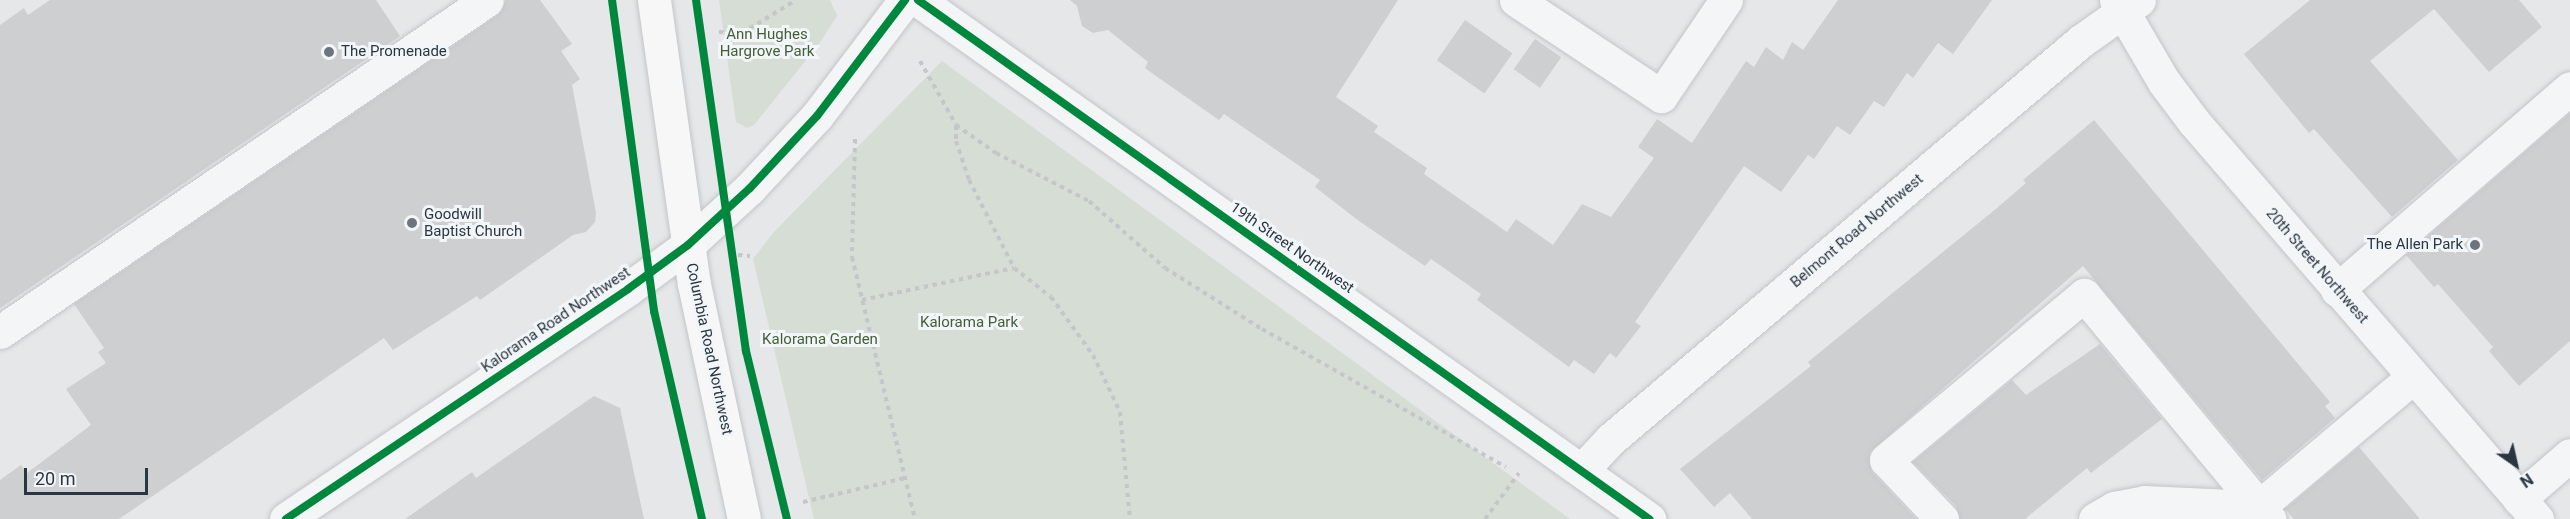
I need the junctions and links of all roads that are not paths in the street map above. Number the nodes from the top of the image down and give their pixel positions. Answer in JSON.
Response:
{"nodes":[{"id":1,"x":487,"y":0,"type":"edge"},
{"id":2,"x":654,"y":0,"type":"edge"},
{"id":3,"x":905,"y":0,"type":"edge"},
{"id":4,"x":918,"y":0,"type":"edge"},
{"id":5,"x":1516,"y":0,"type":"edge"},
{"id":6,"x":1726,"y":0,"type":"edge"},
{"id":7,"x":2128,"y":3,"type":"edge"},
{"id":8,"x":2570,"y":88,"type":"edge"},
{"id":9,"x":688,"y":245,"type":"junction"},
{"id":10,"x":2337,"y":290,"type":"junction"},
{"id":11,"x":0,"y":332,"type":"edge"},
{"id":12,"x":2413,"y":377,"type":"junction"},
{"id":13,"x":2570,"y":455,"type":"edge"},
{"id":14,"x":1582,"y":470,"type":"junction"},
{"id":15,"x":2528,"y":509,"type":"edge"},
{"id":16,"x":2263,"y":511,"type":"edge"},
{"id":17,"x":286,"y":519,"type":"edge"},
{"id":18,"x":744,"y":519,"type":"edge"},
{"id":19,"x":1649,"y":519,"type":"edge"},
{"id":20,"x":1942,"y":519,"type":"edge"},
{"id":21,"x":2095,"y":519,"type":"edge"}],
"edges":[{"from":1,"to":11,"type":"street"},
{"from":2,"to":9,"type":"main road","name":"Columbia Road Northwest"},
{"from":3,"to":9,"type":"street","name":"Kalorama Road Northwest"},
{"from":4,"to":14,"type":"street","name":"19th Street Northwest"},
{"from":5,"to":6,"type":"street"},
{"from":7,"to":10,"type":"street","name":"20th Street Northwest"},
{"from":7,"to":14,"type":"street","name":"Belmont Road Northwest"},
{"from":8,"to":10,"type":"street"},
{"from":9,"to":17,"type":"street","name":"Kalorama Road Northwest"},
{"from":9,"to":18,"type":"main road","name":"Columbia Road Northwest"},
{"from":10,"to":12,"type":"street","name":"20th Street Northwest"},
{"from":12,"to":15,"type":"street","name":"20th Street Northwest"},
{"from":12,"to":16,"type":"street"},
{"from":13,"to":15,"type":"street"},
{"from":14,"to":19,"type":"street","name":"19th Street Northwest"},
{"from":16,"to":20,"type":"street"},
{"from":16,"to":21,"type":"street"}]}
